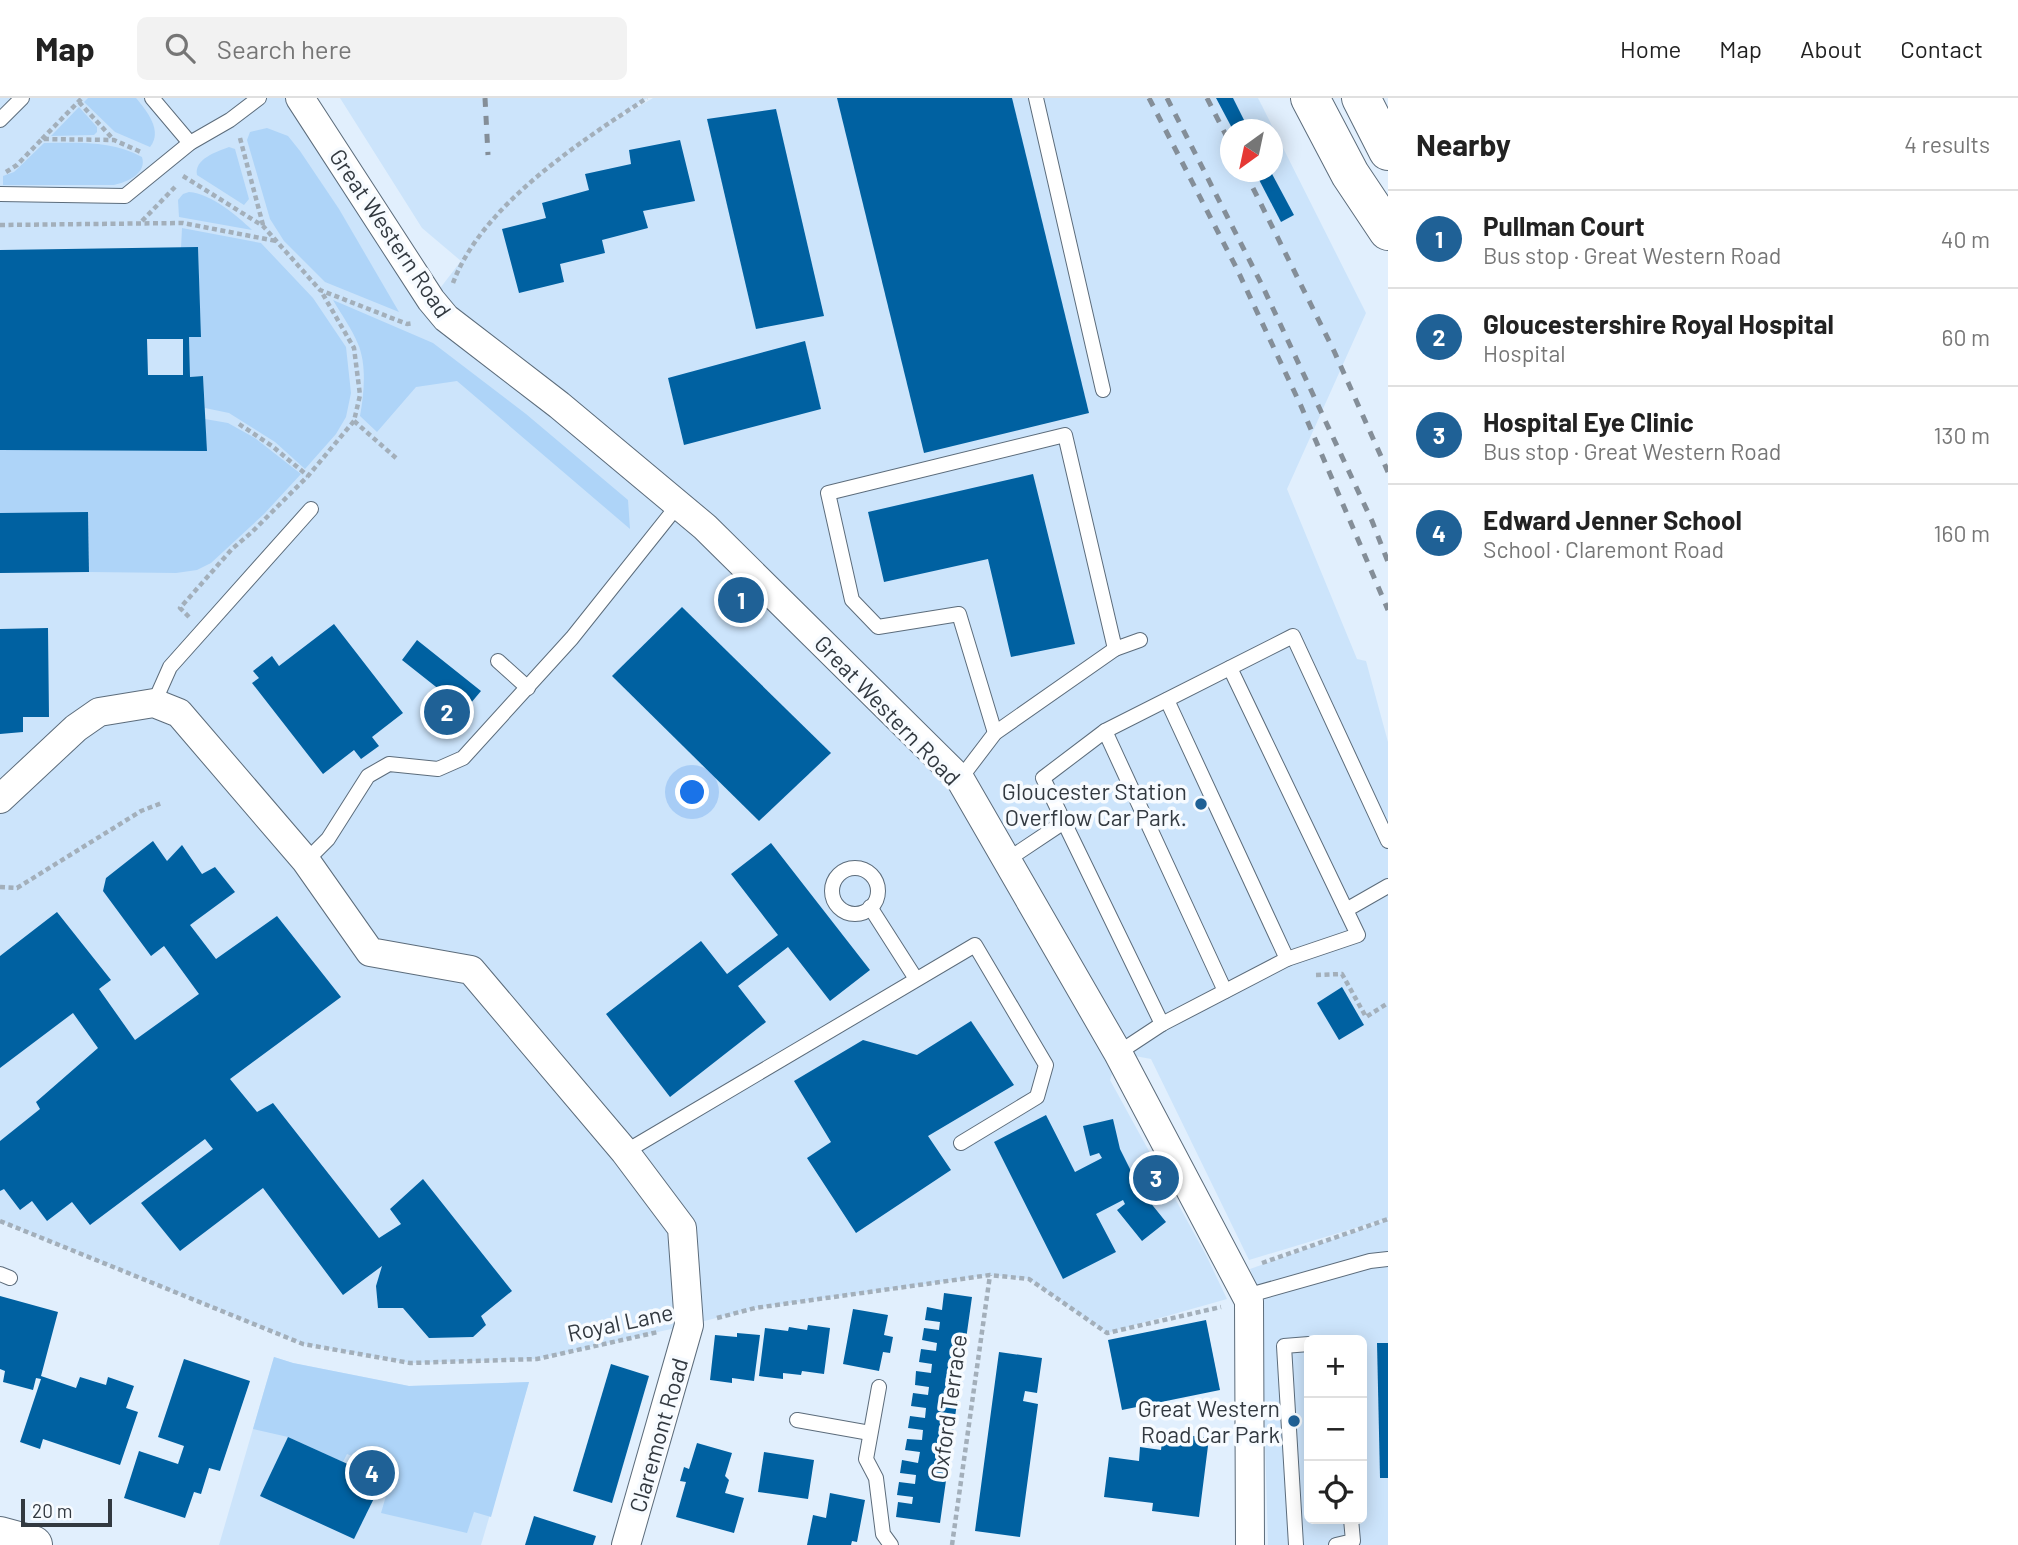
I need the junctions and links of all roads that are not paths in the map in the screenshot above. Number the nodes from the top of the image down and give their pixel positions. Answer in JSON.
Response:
{"nodes":[{"id":1,"x":22,"y":98,"type":"edge"},
{"id":2,"x":152,"y":98,"type":"edge"},
{"id":3,"x":259,"y":98,"type":"edge"},
{"id":4,"x":300,"y":98,"type":"edge"},
{"id":5,"x":1035,"y":98,"type":"edge"},
{"id":6,"x":1310,"y":98,"type":"edge"},
{"id":7,"x":1361,"y":98,"type":"edge"},
{"id":8,"x":0,"y":120,"type":"edge"},
{"id":9,"x":190,"y":143,"type":"junction"},
{"id":10,"x":1388,"y":151,"type":"edge"},
{"id":11,"x":0,"y":194,"type":"edge"},
{"id":12,"x":1388,"y":231,"type":"edge"},
{"id":13,"x":1102,"y":390,"type":"dead end"},
{"id":14,"x":678,"y":505,"type":"junction"},
{"id":15,"x":311,"y":509,"type":"dead end"},
{"id":16,"x":1140,"y":640,"type":"dead end"},
{"id":17,"x":1115,"y":649,"type":"junction"},
{"id":18,"x":498,"y":661,"type":"dead end"},
{"id":19,"x":1230,"y":668,"type":"junction"},
{"id":20,"x":528,"y":688,"type":"junction"},
{"id":21,"x":1167,"y":700,"type":"junction"},
{"id":22,"x":154,"y":703,"type":"junction"},
{"id":23,"x":1105,"y":731,"type":"junction"},
{"id":24,"x":995,"y":733,"type":"junction"},
{"id":25,"x":960,"y":779,"type":"junction"},
{"id":26,"x":0,"y":799,"type":"edge"},
{"id":27,"x":1065,"y":822,"type":"junction"},
{"id":28,"x":1388,"y":841,"type":"edge"},
{"id":29,"x":1007,"y":860,"type":"junction"},
{"id":30,"x":306,"y":861,"type":"junction"},
{"id":31,"x":1388,"y":886,"type":"edge"},
{"id":32,"x":870,"y":908,"type":"dead end"},
{"id":33,"x":1346,"y":910,"type":"junction"},
{"id":34,"x":1287,"y":959,"type":"junction"},
{"id":35,"x":916,"y":979,"type":"junction"},
{"id":36,"x":1225,"y":991,"type":"junction"},
{"id":37,"x":1162,"y":1024,"type":"junction"},
{"id":38,"x":1118,"y":1053,"type":"junction"},
{"id":39,"x":961,"y":1143,"type":"dead end"},
{"id":40,"x":625,"y":1152,"type":"junction"},
{"id":41,"x":1388,"y":1259,"type":"edge"},
{"id":42,"x":1243,"y":1290,"type":"junction"},
{"id":43,"x":1304,"y":1344,"type":"edge"},
{"id":44,"x":879,"y":1387,"type":"dead end"},
{"id":45,"x":797,"y":1420,"type":"dead end"},
{"id":46,"x":870,"y":1433,"type":"junction"},
{"id":47,"x":1351,"y":1524,"type":"edge"},
{"id":48,"x":0,"y":1536,"type":"edge"},
{"id":49,"x":33,"y":1545,"type":"edge"},
{"id":50,"x":626,"y":1545,"type":"edge"},
{"id":51,"x":891,"y":1545,"type":"edge"},
{"id":52,"x":1250,"y":1545,"type":"edge"},
{"id":53,"x":1296,"y":1545,"type":"edge"},
{"id":54,"x":1336,"y":1545,"type":"edge"}],
"edges":[{"from":1,"to":8,"type":"lane"},
{"from":2,"to":9,"type":"lane"},
{"from":3,"to":9,"type":"lane"},
{"from":4,"to":14,"type":"street","name":"Great Western Road"},
{"from":5,"to":13,"type":"lane"},
{"from":6,"to":12,"type":"main road"},
{"from":7,"to":10,"type":"main road"},
{"from":9,"to":11,"type":"lane"},
{"from":14,"to":20,"type":"lane"},
{"from":14,"to":25,"type":"street","name":"Great Western Road"},
{"from":15,"to":22,"type":"lane"},
{"from":16,"to":17,"type":"lane"},
{"from":17,"to":24,"type":"lane"},
{"from":17,"to":24,"type":"lane"},
{"from":18,"to":20,"type":"lane"},
{"from":19,"to":21,"type":"lane"},
{"from":19,"to":28,"type":"lane"},
{"from":19,"to":33,"type":"lane"},
{"from":20,"to":30,"type":"lane"},
{"from":21,"to":23,"type":"lane"},
{"from":21,"to":34,"type":"lane"},
{"from":22,"to":26,"type":"street"},
{"from":22,"to":30,"type":"street"},
{"from":23,"to":27,"type":"lane"},
{"from":23,"to":36,"type":"lane"},
{"from":24,"to":25,"type":"lane"},
{"from":25,"to":29,"type":"street","name":"Great Western Road"},
{"from":27,"to":29,"type":"lane"},
{"from":27,"to":37,"type":"lane"},
{"from":29,"to":38,"type":"street","name":"Great Western Road"},
{"from":30,"to":40,"type":"street"},
{"from":31,"to":33,"type":"lane"},
{"from":32,"to":35,"type":"lane"},
{"from":33,"to":34,"type":"lane"},
{"from":34,"to":36,"type":"lane"},
{"from":35,"to":39,"type":"lane"},
{"from":35,"to":40,"type":"lane"},
{"from":36,"to":37,"type":"lane"},
{"from":37,"to":38,"type":"lane"},
{"from":38,"to":42,"type":"street","name":"Great Western Road"},
{"from":40,"to":50,"type":"street","name":"Claremont Road"},
{"from":41,"to":42,"type":"lane"},
{"from":42,"to":52,"type":"street","name":"Great Western Road"},
{"from":43,"to":53,"type":"lane"},
{"from":44,"to":46,"type":"lane"},
{"from":45,"to":46,"type":"lane"},
{"from":46,"to":51,"type":"lane"},
{"from":47,"to":54,"type":"lane"},
{"from":48,"to":49,"type":"main road"}]}
